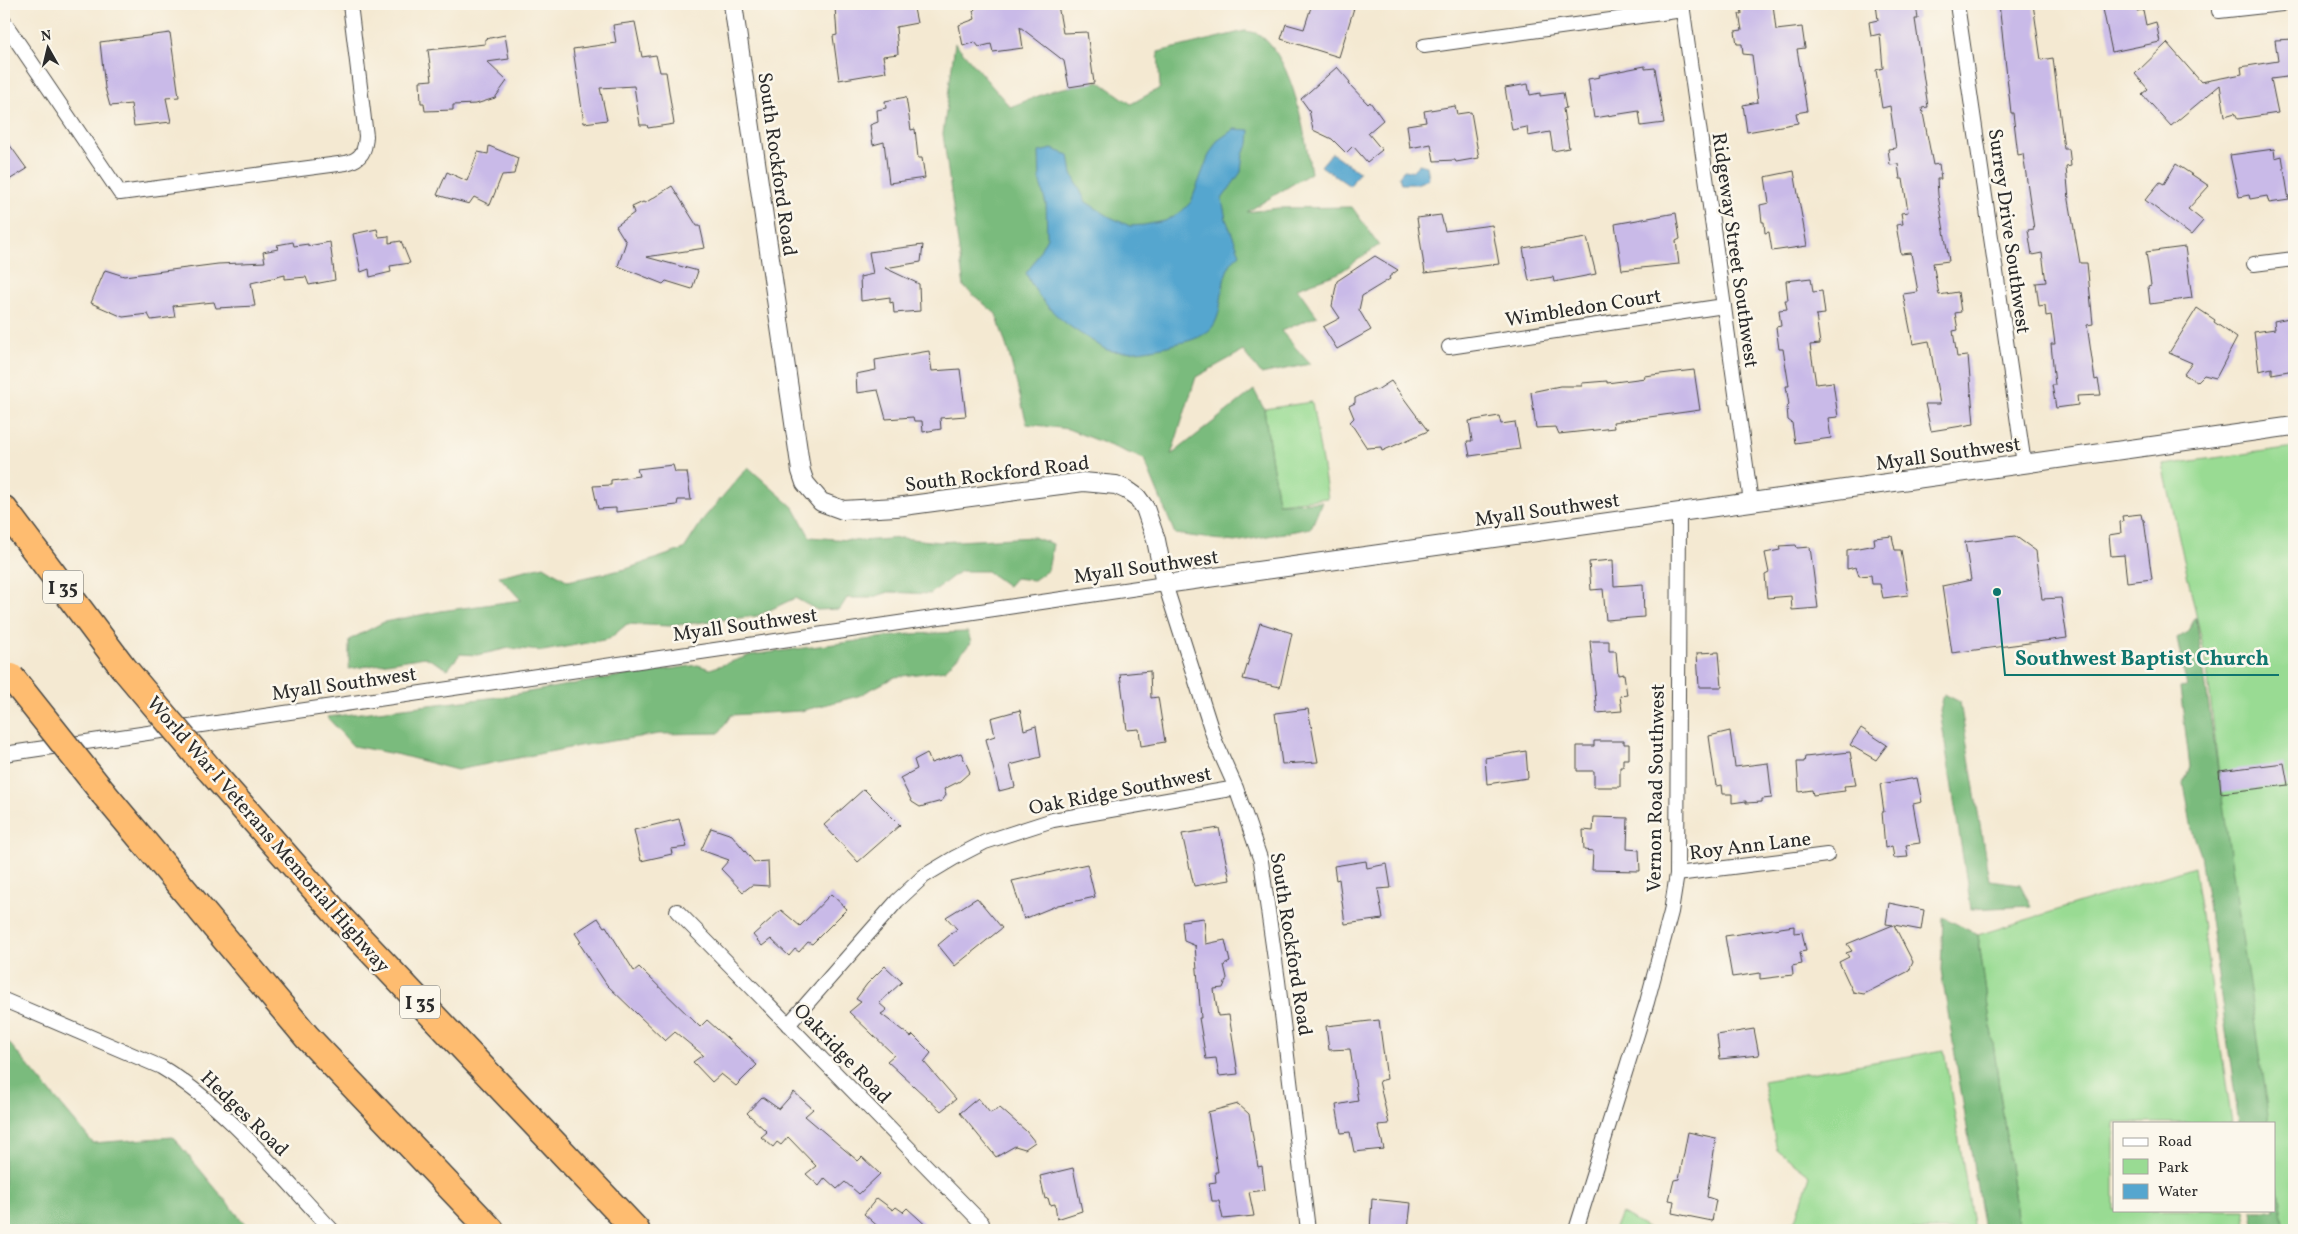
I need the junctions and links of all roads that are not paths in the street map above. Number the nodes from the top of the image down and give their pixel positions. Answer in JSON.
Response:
{"nodes":[{"id":1,"x":350,"y":4,"type":"edge"},
{"id":2,"x":733,"y":4,"type":"edge"},
{"id":3,"x":1957,"y":4,"type":"edge"},
{"id":4,"x":2282,"y":4,"type":"edge"},
{"id":5,"x":1682,"y":7,"type":"edge"},
{"id":6,"x":2219,"y":11,"type":"dead end"},
{"id":7,"x":4,"y":22,"type":"edge"},
{"id":8,"x":1424,"y":46,"type":"dead end"},
{"id":9,"x":2294,"y":259,"type":"edge"},
{"id":10,"x":2254,"y":264,"type":"dead end"},
{"id":11,"x":1724,"y":306,"type":"junction"},
{"id":12,"x":1449,"y":347,"type":"dead end"},
{"id":13,"x":2294,"y":426,"type":"edge"},
{"id":14,"x":2024,"y":464,"type":"junction"},
{"id":15,"x":1751,"y":502,"type":"junction"},
{"id":16,"x":4,"y":509,"type":"edge"},
{"id":17,"x":1679,"y":512,"type":"junction"},
{"id":18,"x":1165,"y":584,"type":"junction"},
{"id":19,"x":7,"y":673,"type":"edge"},
{"id":20,"x":4,"y":754,"type":"edge"},
{"id":21,"x":1236,"y":788,"type":"junction"},
{"id":22,"x":1827,"y":855,"type":"dead end"},
{"id":23,"x":1677,"y":874,"type":"junction"},
{"id":24,"x":676,"y":911,"type":"dead end"},
{"id":25,"x":4,"y":1000,"type":"edge"},
{"id":26,"x":788,"y":1025,"type":"junction"},
{"id":27,"x":982,"y":1223,"type":"dead end"},
{"id":28,"x":332,"y":1230,"type":"edge"},
{"id":29,"x":491,"y":1230,"type":"edge"},
{"id":30,"x":636,"y":1230,"type":"edge"},
{"id":31,"x":1308,"y":1230,"type":"edge"},
{"id":32,"x":1576,"y":1230,"type":"edge"}],
"edges":[{"from":1,"to":7,"type":"street"},
{"from":2,"to":18,"type":"street","name":"South Rockford Road"},
{"from":3,"to":14,"type":"street","name":"Surrey Drive Southwest"},
{"from":4,"to":6,"type":"street"},
{"from":5,"to":8,"type":"street"},
{"from":5,"to":11,"type":"street","name":"Ridgeway Street Southwest"},
{"from":9,"to":10,"type":"street"},
{"from":11,"to":12,"type":"street","name":"Wimbledon Court"},
{"from":11,"to":15,"type":"street","name":"Ridgeway Street Southwest"},
{"from":13,"to":14,"type":"street","name":"Myall Southwest"},
{"from":14,"to":15,"type":"street","name":"Myall Southwest"},
{"from":15,"to":17,"type":"street","name":"Myall Southwest"},
{"from":16,"to":30,"type":"highway","name":"World War I Veterans Memorial Highway","number":"I 35","bridge":true},
{"from":17,"to":18,"type":"street","name":"Myall Southwest"},
{"from":17,"to":23,"type":"street","name":"Vernon Road Southwest"},
{"from":18,"to":20,"type":"street","name":"Myall Southwest"},
{"from":18,"to":21,"type":"street","name":"South Rockford Road"},
{"from":19,"to":29,"type":"highway","bridge":true},
{"from":21,"to":26,"type":"street","name":"Oak Ridge Southwest"},
{"from":21,"to":31,"type":"street","name":"South Rockford Road"},
{"from":22,"to":23,"type":"street","name":"Roy Ann Lane"},
{"from":23,"to":32,"type":"street","name":"Vernon Road Southwest"},
{"from":24,"to":26,"type":"street","name":"Oakridge Road"},
{"from":25,"to":28,"type":"street","name":"Hedges Road"},
{"from":26,"to":27,"type":"street","name":"Oakridge Road"}]}
